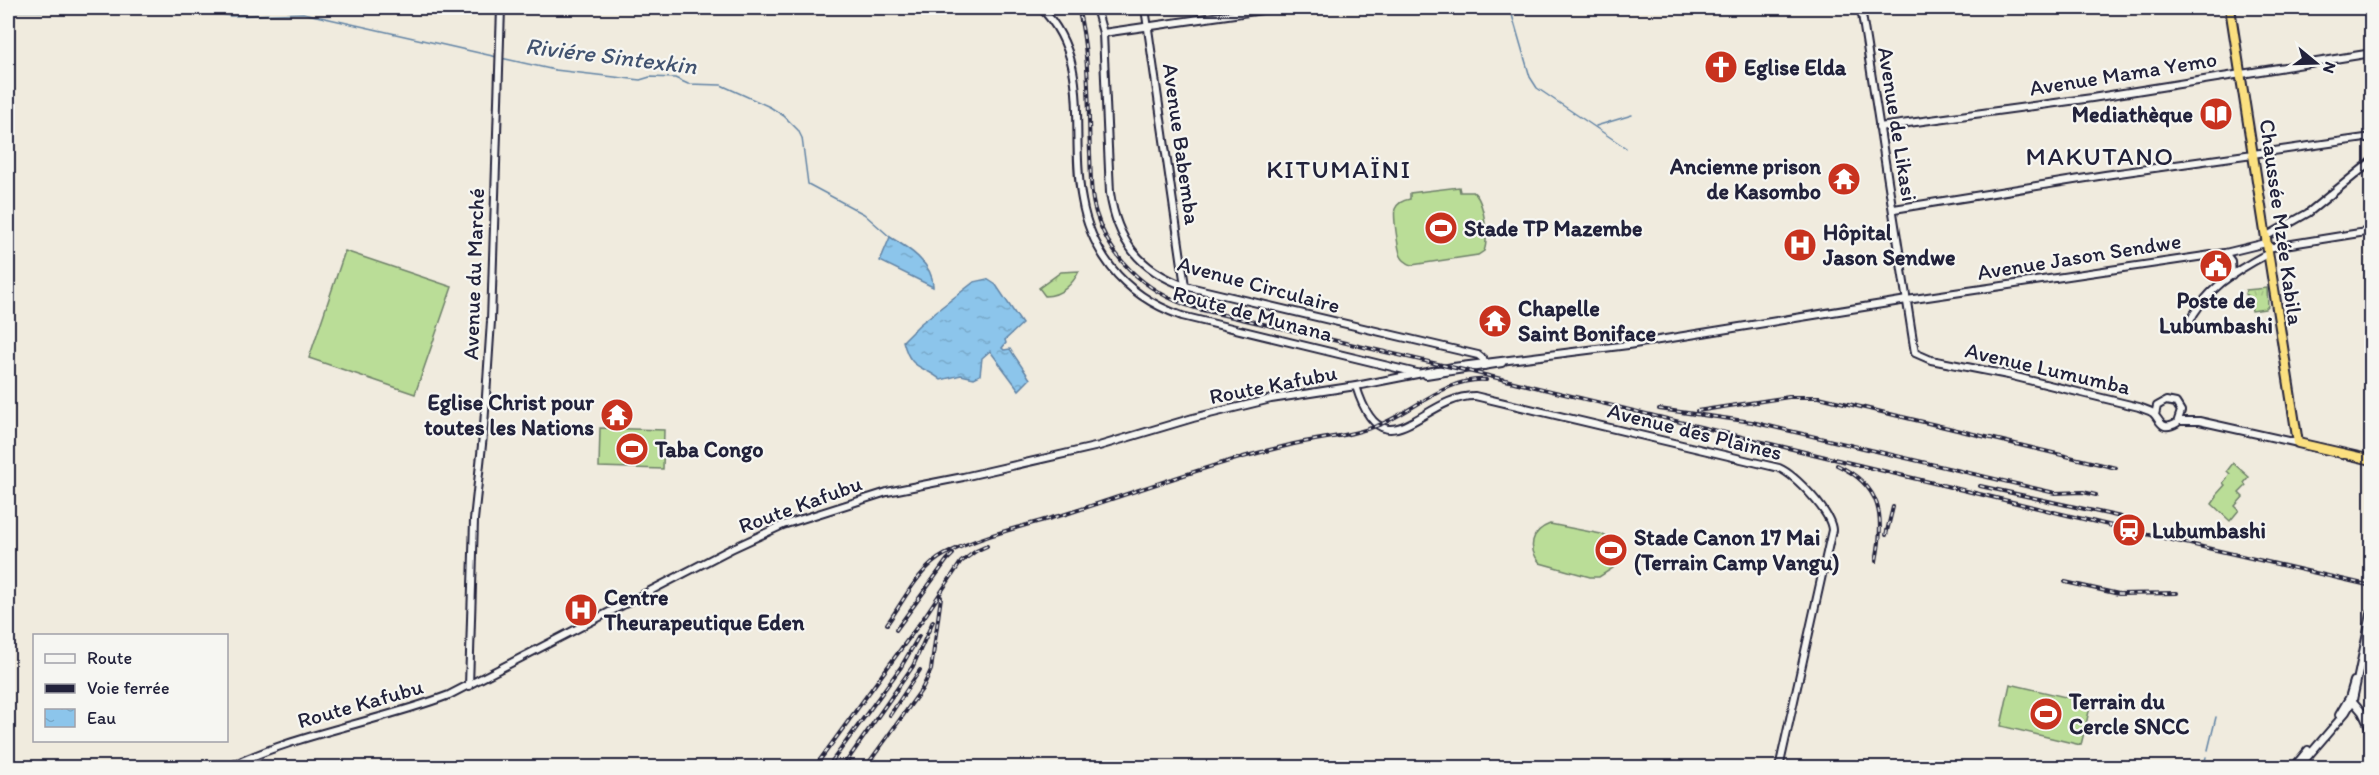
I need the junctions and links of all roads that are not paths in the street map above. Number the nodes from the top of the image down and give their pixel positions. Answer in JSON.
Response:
{"nodes":[{"id":1,"x":501,"y":8,"type":"edge"},
{"id":2,"x":1041,"y":8,"type":"edge"},
{"id":3,"x":1096,"y":8,"type":"edge"},
{"id":4,"x":1145,"y":8,"type":"edge"},
{"id":5,"x":1276,"y":8,"type":"edge"},
{"id":6,"x":1861,"y":8,"type":"edge"},
{"id":7,"x":2230,"y":8,"type":"edge"},
{"id":8,"x":1148,"y":27,"type":"junction"},
{"id":9,"x":1103,"y":33,"type":"junction"},
{"id":10,"x":2372,"y":53,"type":"edge"},
{"id":11,"x":2241,"y":73,"type":"junction"},
{"id":12,"x":1879,"y":127,"type":"junction"},
{"id":13,"x":2372,"y":137,"type":"edge"},
{"id":14,"x":2254,"y":154,"type":"junction"},
{"id":15,"x":2372,"y":161,"type":"edge"},
{"id":16,"x":1894,"y":209,"type":"junction"},
{"id":17,"x":2372,"y":231,"type":"edge"},
{"id":18,"x":2266,"y":246,"type":"junction"},
{"id":19,"x":2225,"y":253,"type":"junction"},
{"id":20,"x":2232,"y":276,"type":"junction"},
{"id":21,"x":1185,"y":286,"type":"junction"},
{"id":22,"x":1907,"y":300,"type":"junction"},
{"id":23,"x":2188,"y":325,"type":"dead end"},
{"id":24,"x":1916,"y":353,"type":"joint"},
{"id":25,"x":1472,"y":354,"type":"junction"},
{"id":26,"x":1472,"y":364,"type":"junction"},
{"id":27,"x":1484,"y":365,"type":"junction"},
{"id":28,"x":1421,"y":374,"type":"junction"},
{"id":29,"x":1356,"y":386,"type":"junction"},
{"id":30,"x":2159,"y":404,"type":"junction"},
{"id":31,"x":2139,"y":407,"type":"junction"},
{"id":32,"x":2181,"y":411,"type":"junction"},
{"id":33,"x":2155,"y":415,"type":"junction"},
{"id":34,"x":2179,"y":421,"type":"junction"},
{"id":35,"x":2199,"y":421,"type":"junction"},
{"id":36,"x":2298,"y":443,"type":"junction"},
{"id":37,"x":2372,"y":460,"type":"edge"},
{"id":38,"x":2372,"y":609,"type":"edge"},
{"id":39,"x":469,"y":686,"type":"junction"},
{"id":40,"x":2351,"y":699,"type":"junction"},
{"id":41,"x":2372,"y":732,"type":"edge"},
{"id":42,"x":227,"y":768,"type":"edge"},
{"id":43,"x":1779,"y":768,"type":"edge"},
{"id":44,"x":2293,"y":768,"type":"edge"},
{"id":45,"x":2298,"y":768,"type":"edge"}],
"edges":[{"from":1,"to":39,"type":"main road","name":"Avenue du Marché"},
{"from":2,"to":28,"type":"main road","name":"Route de Munana"},
{"from":3,"to":9,"type":"main road","name":"Avenue Circulaire"},
{"from":4,"to":8,"type":"main road","name":"Avenue Babemba"},
{"from":5,"to":8,"type":"main road"},
{"from":6,"to":12,"type":"main road","name":"Avenue de Likasi"},
{"from":7,"to":11,"type":"highway","name":"Chaussée Mzée Kabila"},
{"from":8,"to":9,"type":"main road"},
{"from":8,"to":21,"type":"main road","name":"Avenue Babemba"},
{"from":9,"to":21,"type":"main road","name":"Avenue Circulaire"},
{"from":10,"to":11,"type":"main road","name":"Avenue Mama Yemo"},
{"from":11,"to":12,"type":"main road","name":"Avenue Mama Yemo"},
{"from":11,"to":14,"type":"highway","name":"Chaussée Mzée Kabila"},
{"from":12,"to":16,"type":"main road","name":"Avenue de Likasi"},
{"from":13,"to":14,"type":"main road"},
{"from":14,"to":16,"type":"main road"},
{"from":14,"to":18,"type":"highway","name":"Chaussée Mzée Kabila"},
{"from":15,"to":18,"type":"main road"},
{"from":16,"to":22,"type":"main road","name":"Avenue de Likasi"},
{"from":17,"to":18,"type":"main road","name":"Avenue Jason Sendwe"},
{"from":18,"to":19,"type":"main road","name":"Avenue Jason Sendwe"},
{"from":18,"to":20,"type":"main road"},
{"from":18,"to":36,"type":"highway","name":"Chaussée Mzée Kabila"},
{"from":19,"to":20,"type":"main road"},
{"from":19,"to":22,"type":"main road","name":"Avenue Jason Sendwe"},
{"from":20,"to":23,"type":"main road"},
{"from":21,"to":25,"type":"main road","name":"Avenue Circulaire"},
{"from":22,"to":24,"type":"main road","name":"Avenue de Likasi"},
{"from":22,"to":27,"type":"main road","name":"Avenue Jason Sendwe"},
{"from":24,"to":31,"type":"main road","name":"Avenue Lumumba"},
{"from":25,"to":26,"type":"main road"},
{"from":25,"to":27,"type":"main road","name":"Avenue Circulaire"},
{"from":26,"to":27,"type":"main road","name":"Avenue Jason Sendwe"},
{"from":26,"to":28,"type":"main road","name":"Avenue Jason Sendwe"},
{"from":27,"to":28,"type":"main road","name":"Avenue Jason Sendwe"},
{"from":28,"to":29,"type":"main road","name":"Route Kafubu"},
{"from":29,"to":39,"type":"main road","name":"Route Kafubu"},
{"from":29,"to":43,"type":"main road","name":"Avenue des Plaines"},
{"from":30,"to":31,"type":"main road"},
{"from":30,"to":32,"type":"main road"},
{"from":30,"to":33,"type":"main road"},
{"from":31,"to":33,"type":"main road"},
{"from":32,"to":34,"type":"main road"},
{"from":32,"to":35,"type":"main road"},
{"from":33,"to":34,"type":"main road"},
{"from":34,"to":35,"type":"main road"},
{"from":35,"to":36,"type":"main road"},
{"from":36,"to":37,"type":"highway"},
{"from":38,"to":40,"type":"main road"},
{"from":39,"to":42,"type":"main road","name":"Route Kafubu"},
{"from":40,"to":41,"type":"main road"},
{"from":40,"to":44,"type":"main road"},
{"from":40,"to":45,"type":"main road"}]}
